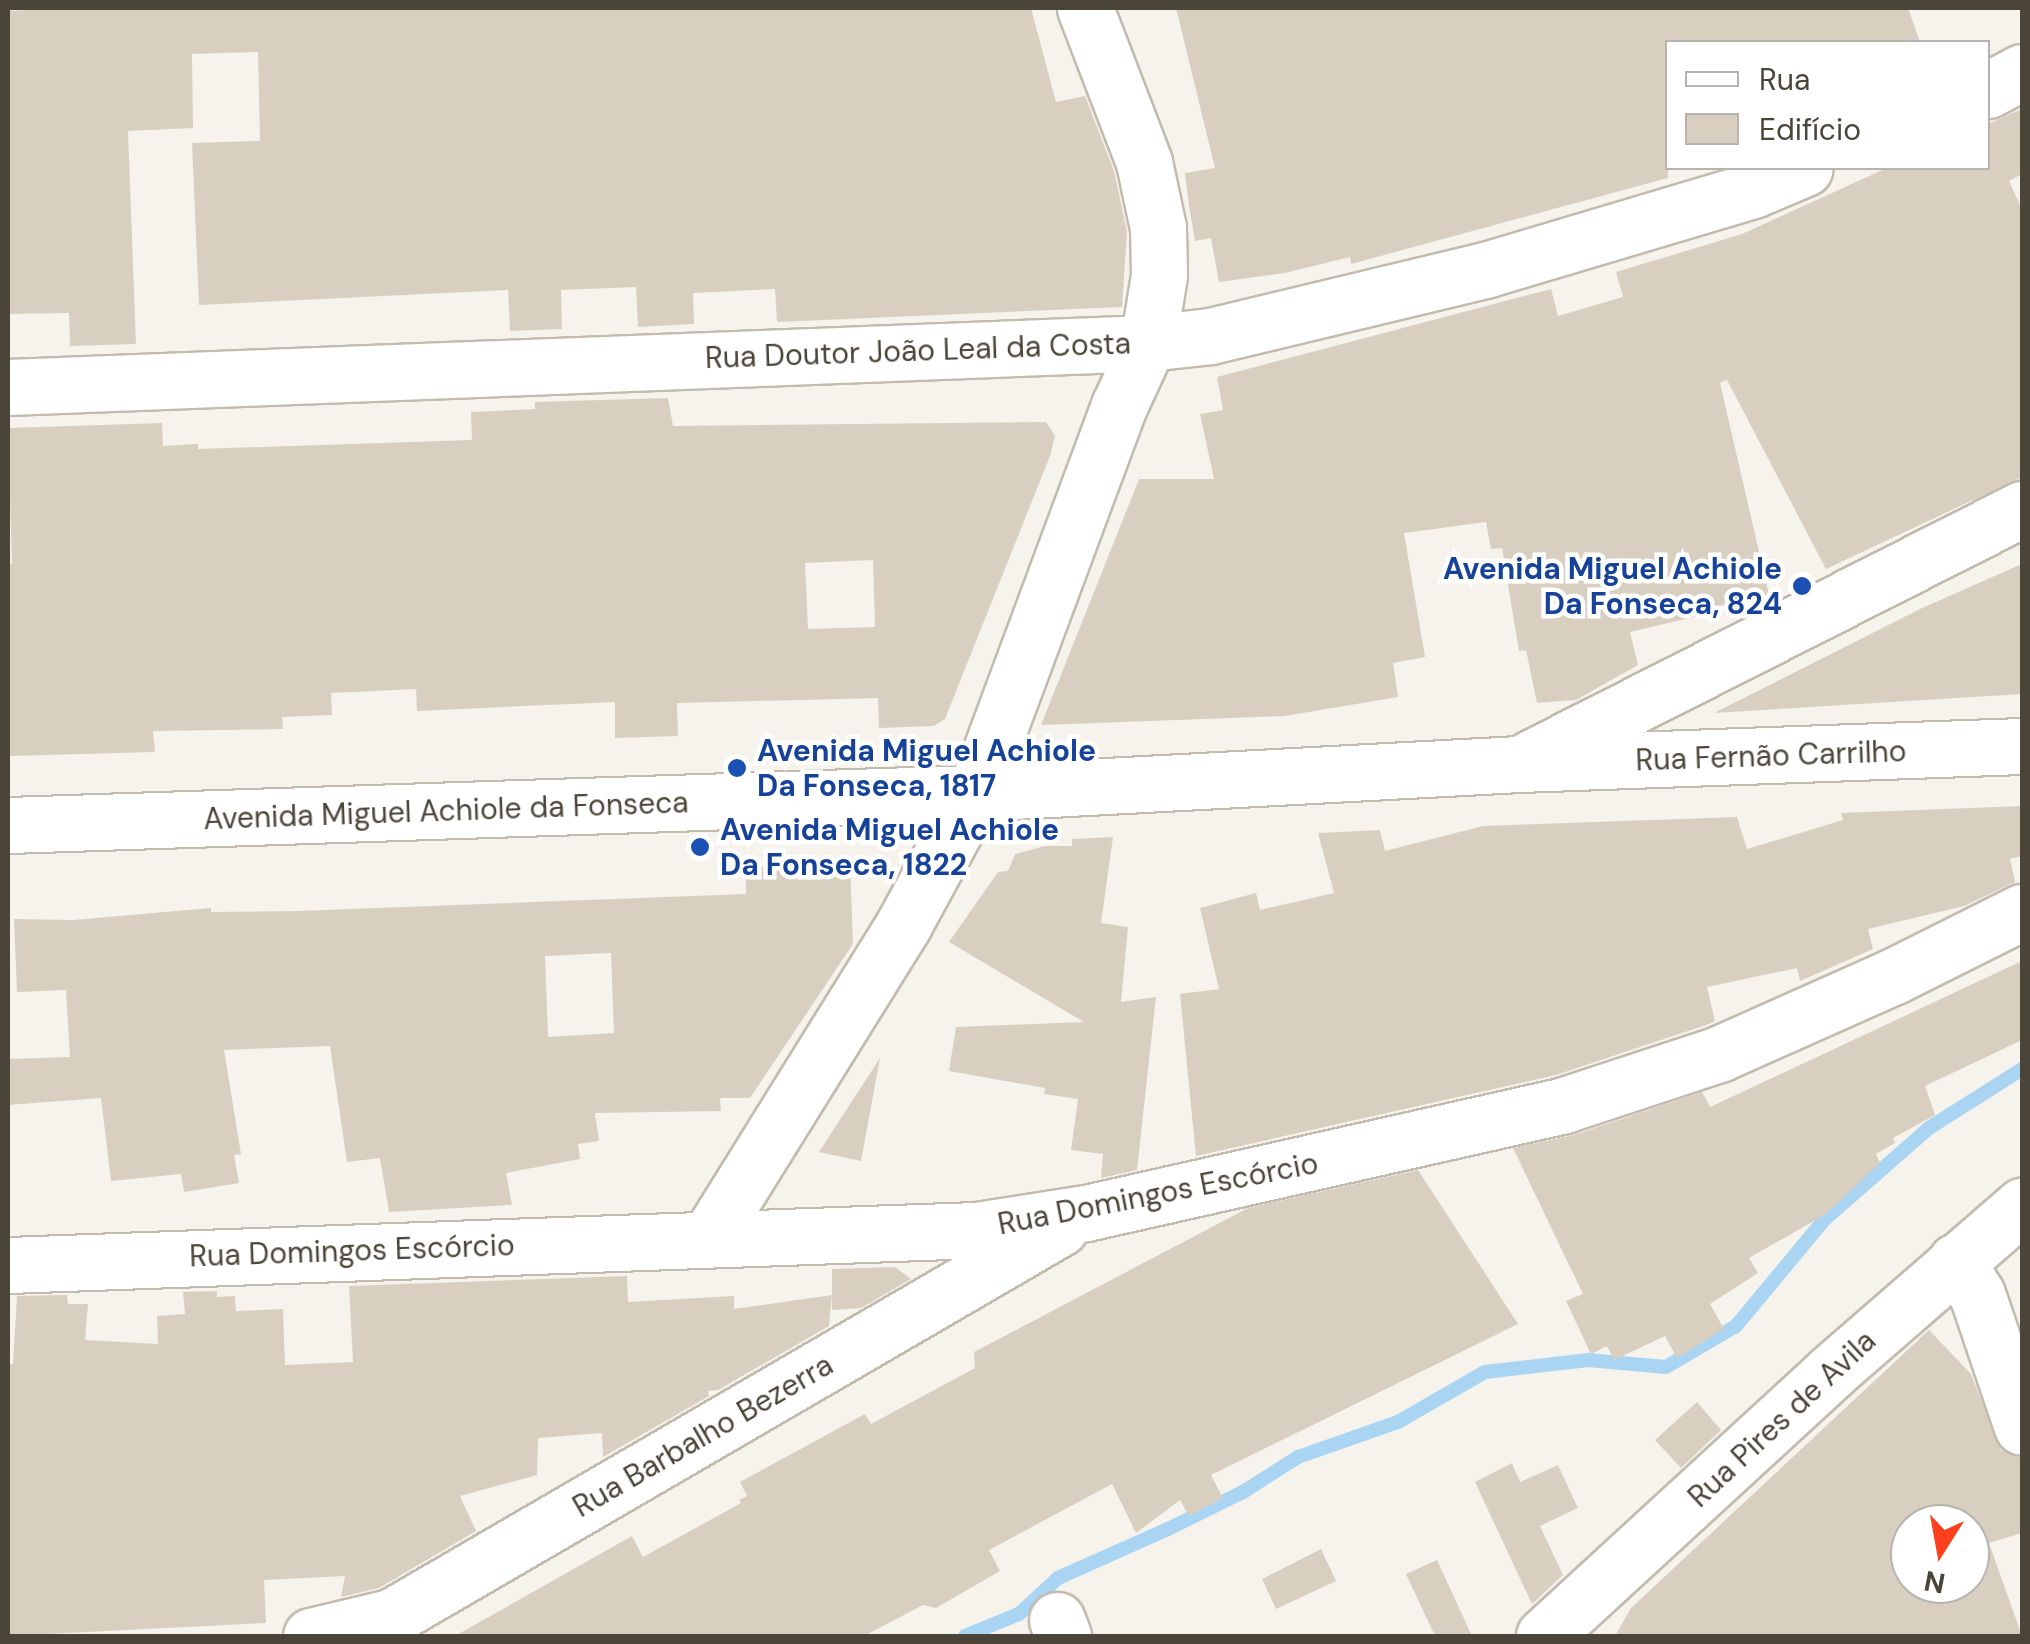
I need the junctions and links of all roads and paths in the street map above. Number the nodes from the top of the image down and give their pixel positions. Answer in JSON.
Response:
{"nodes":[{"id":1,"x":1085,"y":8,"type":"edge"},
{"id":2,"x":2022,"y":72,"type":"edge"},
{"id":3,"x":1990,"y":89,"type":"edge"},
{"id":4,"x":1801,"y":170,"type":"edge"},
{"id":5,"x":1148,"y":342,"type":"junction"},
{"id":6,"x":8,"y":387,"type":"edge"},
{"id":7,"x":2022,"y":509,"type":"edge"},
{"id":8,"x":2022,"y":746,"type":"edge"},
{"id":9,"x":1519,"y":764,"type":"junction"},
{"id":10,"x":975,"y":793,"type":"junction"},
{"id":11,"x":8,"y":826,"type":"edge"},
{"id":12,"x":2022,"y":912,"type":"edge"},
{"id":13,"x":2022,"y":1206,"type":"edge"},
{"id":14,"x":1086,"y":1213,"type":"junction"},
{"id":15,"x":710,"y":1236,"type":"junction"},
{"id":16,"x":1956,"y":1261,"type":"junction"},
{"id":17,"x":8,"y":1264,"type":"edge"},
{"id":18,"x":2022,"y":1426,"type":"edge"},
{"id":19,"x":310,"y":1636,"type":"edge"},
{"id":20,"x":1544,"y":1636,"type":"edge"}],
"edges":[{"from":1,"to":5,"type":"street"},
{"from":2,"to":3,"type":"street"},
{"from":4,"to":5,"type":"street","name":"Rua Doutor João Leal da Costa"},
{"from":5,"to":6,"type":"street","name":"Rua Doutor João Leal da Costa"},
{"from":5,"to":10,"type":"street"},
{"from":7,"to":9,"type":"street","name":"Avenida Miguel Achiole da Fonseca"},
{"from":8,"to":9,"type":"street","name":"Rua Fernão Carrilho"},
{"from":9,"to":10,"type":"street","name":"Avenida Miguel Achiole da Fonseca"},
{"from":10,"to":11,"type":"street","name":"Avenida Miguel Achiole da Fonseca"},
{"from":10,"to":15,"type":"street"},
{"from":12,"to":14,"type":"street","name":"Rua Domingos Escórcio"},
{"from":13,"to":16,"type":"street","name":"Rua Pires de Avila"},
{"from":14,"to":15,"type":"street","name":"Rua Domingos Escórcio"},
{"from":14,"to":19,"type":"street","name":"Rua Barbalho Bezerra"},
{"from":15,"to":17,"type":"street","name":"Rua Domingos Escórcio"},
{"from":16,"to":18,"type":"street"},
{"from":16,"to":20,"type":"street","name":"Rua Pires de Avila"}]}
